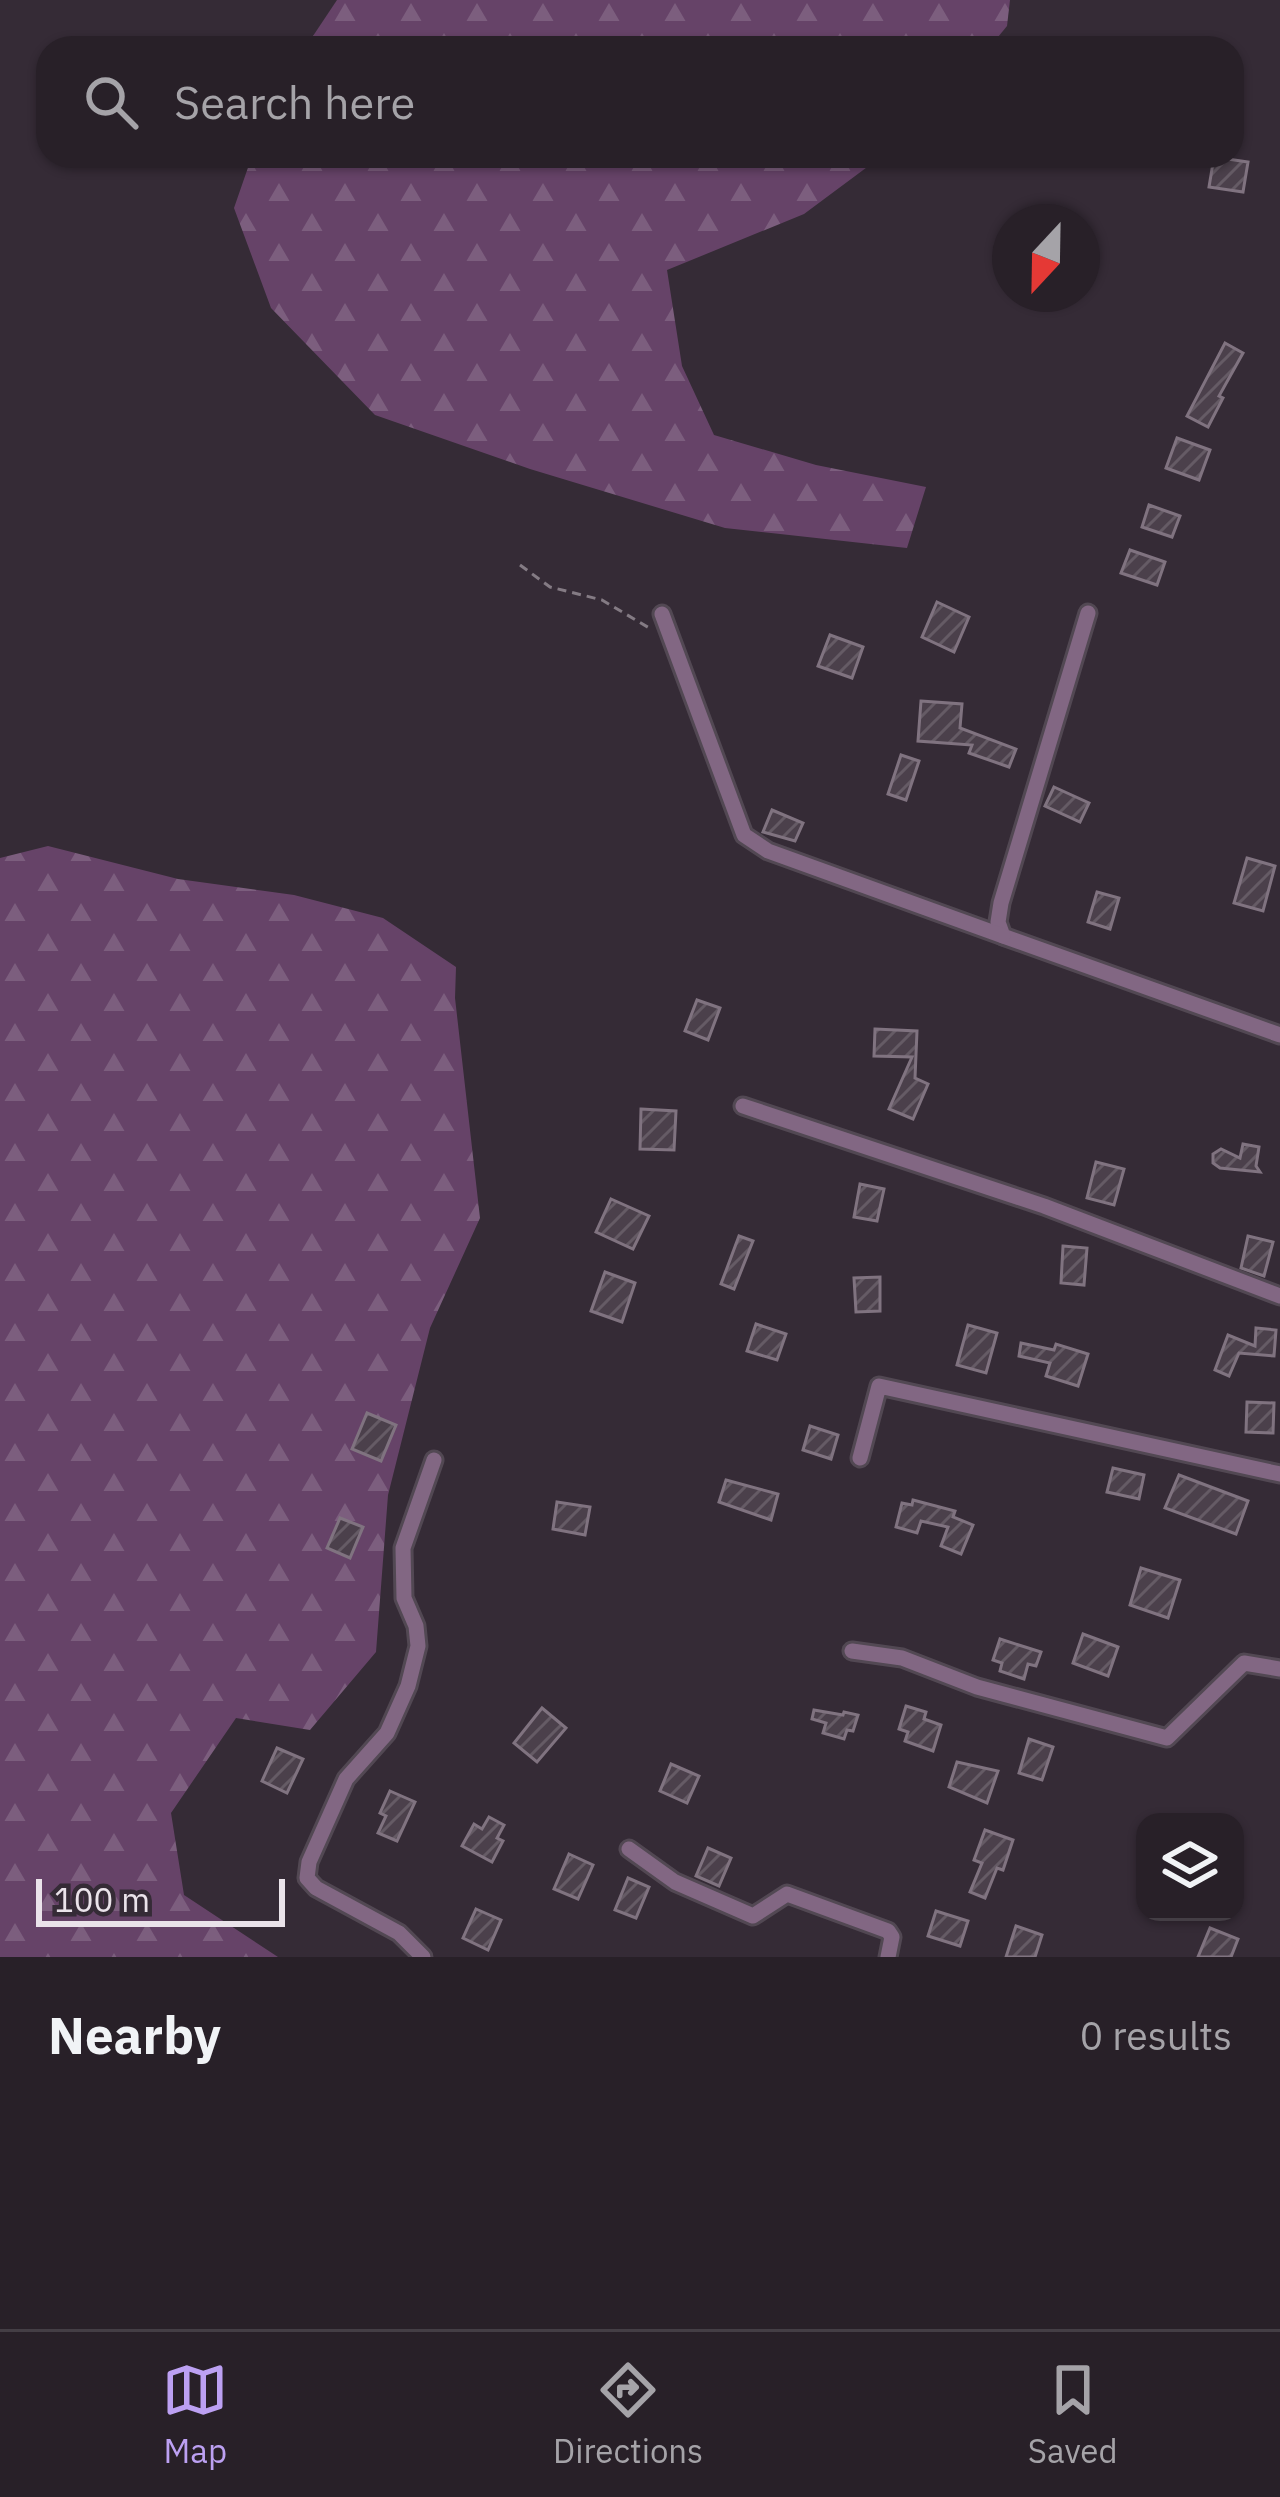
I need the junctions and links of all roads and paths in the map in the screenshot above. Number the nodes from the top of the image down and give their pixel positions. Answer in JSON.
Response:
{"nodes":[{"id":1,"x":520,"y":565,"type":"dead end"},
{"id":2,"x":1088,"y":613,"type":"dead end"},
{"id":3,"x":662,"y":614,"type":"dead end"},
{"id":4,"x":676,"y":644,"type":"junction"},
{"id":5,"x":1003,"y":937,"type":"junction"},
{"id":6,"x":1280,"y":1035,"type":"edge"},
{"id":7,"x":743,"y":1106,"type":"dead end"},
{"id":8,"x":1280,"y":1296,"type":"edge"},
{"id":9,"x":860,"y":1458,"type":"dead end"},
{"id":10,"x":434,"y":1460,"type":"dead end"},
{"id":11,"x":1280,"y":1474,"type":"edge"},
{"id":12,"x":853,"y":1651,"type":"dead end"},
{"id":13,"x":1280,"y":1669,"type":"edge"},
{"id":14,"x":629,"y":1849,"type":"dead end"},
{"id":15,"x":423,"y":1957,"type":"edge"},
{"id":16,"x":888,"y":1957,"type":"edge"}],
"edges":[{"from":1,"to":4,"type":"path"},
{"from":2,"to":5,"type":"street"},
{"from":3,"to":4,"type":"street"},
{"from":4,"to":5,"type":"street"},
{"from":5,"to":6,"type":"street"},
{"from":7,"to":8,"type":"street"},
{"from":9,"to":11,"type":"street"},
{"from":10,"to":15,"type":"street"},
{"from":12,"to":13,"type":"street"},
{"from":14,"to":16,"type":"street"}]}
